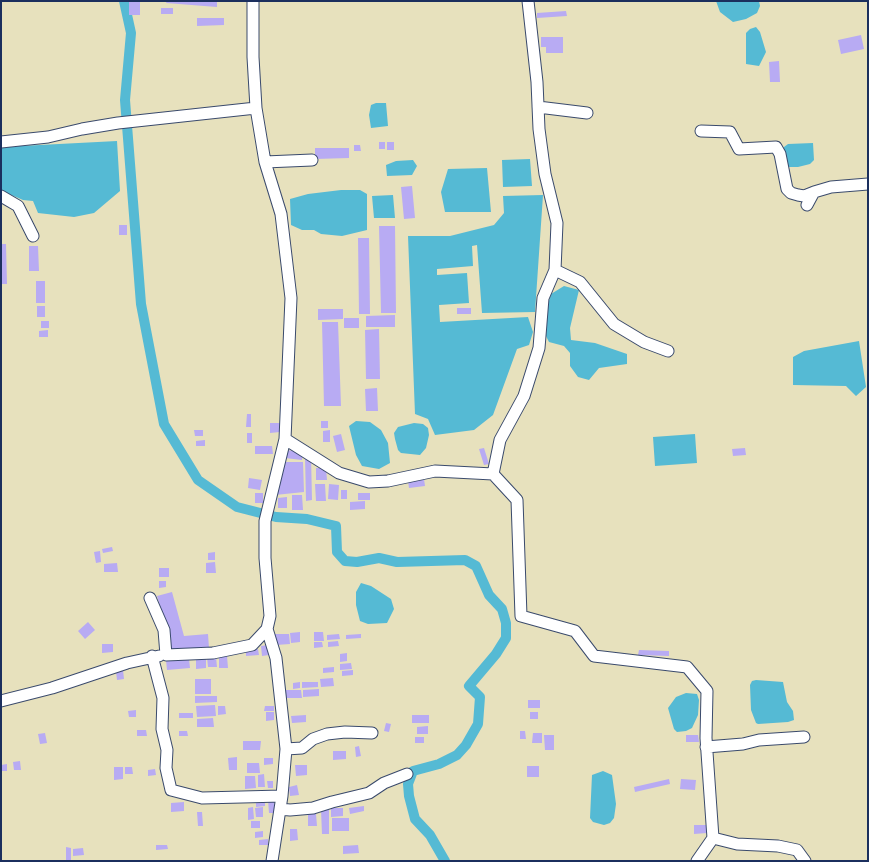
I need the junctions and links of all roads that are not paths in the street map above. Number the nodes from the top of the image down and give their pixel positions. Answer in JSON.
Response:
{"nodes":[{"id":1,"x":253,"y":1,"type":"edge"},
{"id":2,"x":528,"y":1,"type":"edge"},
{"id":3,"x":538,"y":106,"type":"junction"},
{"id":4,"x":256,"y":108,"type":"junction"},
{"id":5,"x":587,"y":112,"type":"dead end"},
{"id":6,"x":701,"y":131,"type":"dead end"},
{"id":7,"x":1,"y":142,"type":"edge"},
{"id":8,"x":312,"y":160,"type":"dead end"},
{"id":9,"x":265,"y":162,"type":"junction"},
{"id":10,"x":868,"y":184,"type":"edge"},
{"id":11,"x":814,"y":192,"type":"junction"},
{"id":12,"x":1,"y":196,"type":"edge"},
{"id":13,"x":807,"y":205,"type":"dead end"},
{"id":14,"x":34,"y":236,"type":"dead end"},
{"id":15,"x":555,"y":270,"type":"junction"},
{"id":16,"x":668,"y":351,"type":"dead end"},
{"id":17,"x":285,"y":439,"type":"junction"},
{"id":18,"x":493,"y":474,"type":"junction"},
{"id":19,"x":150,"y":598,"type":"dead end"},
{"id":20,"x":267,"y":629,"type":"junction"},
{"id":21,"x":166,"y":655,"type":"junction"},
{"id":22,"x":152,"y":656,"type":"junction"},
{"id":23,"x":1,"y":701,"type":"edge"},
{"id":24,"x":372,"y":733,"type":"dead end"},
{"id":25,"x":804,"y":737,"type":"dead end"},
{"id":26,"x":706,"y":748,"type":"junction"},
{"id":27,"x":286,"y":749,"type":"junction"},
{"id":28,"x":407,"y":774,"type":"dead end"},
{"id":29,"x":282,"y":796,"type":"junction"},
{"id":30,"x":280,"y":809,"type":"junction"},
{"id":31,"x":713,"y":833,"type":"junction"},
{"id":32,"x":272,"y":861,"type":"edge"},
{"id":33,"x":697,"y":861,"type":"edge"},
{"id":34,"x":805,"y":861,"type":"edge"}],
"edges":[{"from":1,"to":4,"type":"street"},
{"from":2,"to":3,"type":"street"},
{"from":3,"to":5,"type":"street"},
{"from":3,"to":15,"type":"street"},
{"from":4,"to":7,"type":"street"},
{"from":4,"to":9,"type":"street"},
{"from":6,"to":11,"type":"street"},
{"from":8,"to":9,"type":"street"},
{"from":9,"to":17,"type":"street"},
{"from":10,"to":11,"type":"street"},
{"from":11,"to":13,"type":"street"},
{"from":12,"to":14,"type":"street"},
{"from":15,"to":16,"type":"street"},
{"from":15,"to":18,"type":"street"},
{"from":17,"to":18,"type":"street"},
{"from":17,"to":20,"type":"street"},
{"from":18,"to":26,"type":"street"},
{"from":19,"to":21,"type":"street"},
{"from":20,"to":21,"type":"street"},
{"from":20,"to":27,"type":"street"},
{"from":21,"to":22,"type":"street"},
{"from":22,"to":23,"type":"street"},
{"from":22,"to":29,"type":"street"},
{"from":24,"to":27,"type":"street"},
{"from":25,"to":26,"type":"street"},
{"from":26,"to":31,"type":"street"},
{"from":27,"to":29,"type":"street"},
{"from":28,"to":30,"type":"street"},
{"from":29,"to":30,"type":"street"},
{"from":30,"to":32,"type":"street"},
{"from":31,"to":33,"type":"street"},
{"from":31,"to":34,"type":"street"}]}
